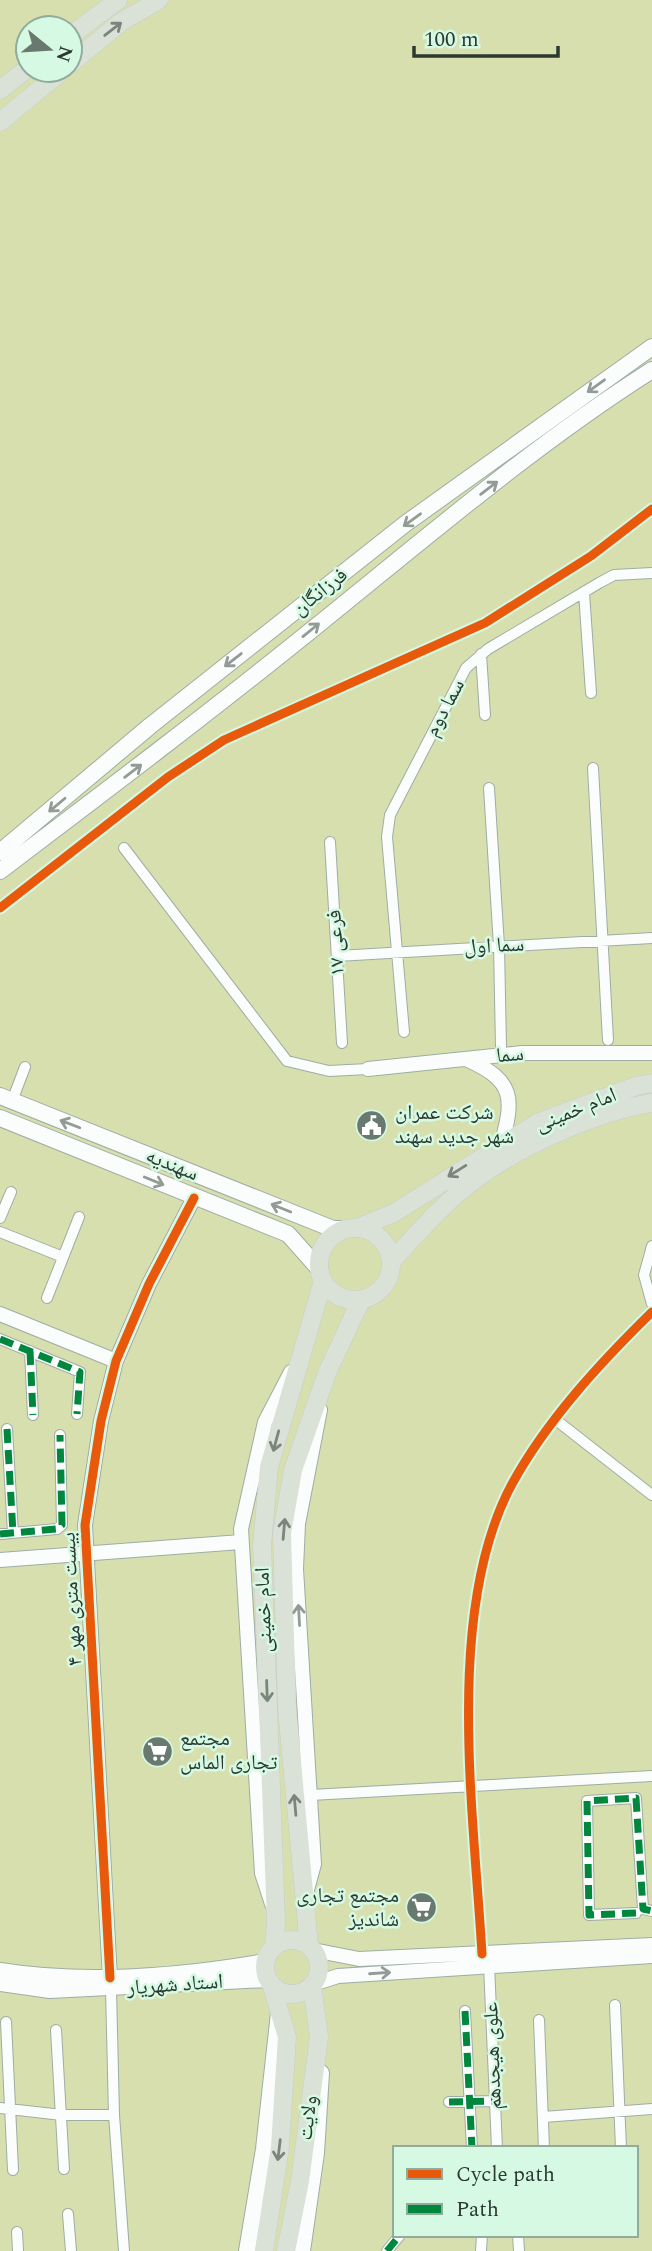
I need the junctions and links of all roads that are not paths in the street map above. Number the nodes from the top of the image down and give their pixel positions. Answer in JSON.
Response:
{"nodes":[{"id":1,"x":118,"y":0,"type":"edge"},
{"id":2,"x":159,"y":0,"type":"edge"},
{"id":3,"x":84,"y":26,"type":"edge"},
{"id":4,"x":84,"y":52,"type":"edge"},
{"id":5,"x":14,"y":79,"type":"edge"},
{"id":6,"x":46,"y":84,"type":"edge"},
{"id":7,"x":0,"y":90,"type":"edge"},
{"id":8,"x":0,"y":122,"type":"edge"},
{"id":9,"x":652,"y":347,"type":"edge"},
{"id":10,"x":652,"y":370,"type":"edge"},
{"id":11,"x":652,"y":509,"type":"edge"},
{"id":12,"x":652,"y":573,"type":"edge"},
{"id":13,"x":584,"y":593,"type":"junction"},
{"id":14,"x":481,"y":654,"type":"junction"},
{"id":15,"x":591,"y":693,"type":"dead end"},
{"id":16,"x":485,"y":715,"type":"dead end"},
{"id":17,"x":593,"y":768,"type":"dead end"},
{"id":18,"x":489,"y":788,"type":"dead end"},
{"id":19,"x":330,"y":842,"type":"dead end"},
{"id":20,"x":124,"y":848,"type":"dead end"},
{"id":21,"x":0,"y":852,"type":"edge"},
{"id":22,"x":0,"y":871,"type":"edge"},
{"id":23,"x":0,"y":908,"type":"edge"},
{"id":24,"x":652,"y":938,"type":"edge"},
{"id":25,"x":603,"y":940,"type":"junction"},
{"id":26,"x":499,"y":946,"type":"junction"},
{"id":27,"x":397,"y":952,"type":"junction"},
{"id":28,"x":337,"y":956,"type":"junction"},
{"id":29,"x":404,"y":1032,"type":"dead end"},
{"id":30,"x":608,"y":1040,"type":"dead end"},
{"id":31,"x":342,"y":1043,"type":"dead end"},
{"id":32,"x":501,"y":1047,"type":"dead end"},
{"id":33,"x":652,"y":1054,"type":"edge"},
{"id":34,"x":467,"y":1060,"type":"junction"},
{"id":35,"x":25,"y":1067,"type":"dead end"},
{"id":36,"x":368,"y":1069,"type":"joint"},
{"id":37,"x":652,"y":1083,"type":"edge"},
{"id":38,"x":6,"y":1099,"type":"edge"},
{"id":39,"x":652,"y":1102,"type":"edge"},
{"id":40,"x":0,"y":1118,"type":"edge"},
{"id":41,"x":501,"y":1145,"type":"junction"},
{"id":42,"x":204,"y":1178,"type":"junction"},
{"id":43,"x":11,"y":1192,"type":"dead end"},
{"id":44,"x":194,"y":1198,"type":"junction"},
{"id":45,"x":79,"y":1217,"type":"dead end"},
{"id":46,"x":0,"y":1218,"type":"edge"},
{"id":47,"x":351,"y":1228,"type":"junction"},
{"id":48,"x":0,"y":1232,"type":"edge"},
{"id":49,"x":652,"y":1247,"type":"edge"},
{"id":50,"x":63,"y":1257,"type":"junction"},
{"id":51,"x":391,"y":1262,"type":"junction"},
{"id":52,"x":321,"y":1275,"type":"junction"},
{"id":53,"x":47,"y":1298,"type":"dead end"},
{"id":54,"x":361,"y":1300,"type":"junction"},
{"id":55,"x":652,"y":1304,"type":"edge"},
{"id":56,"x":652,"y":1312,"type":"edge"},
{"id":57,"x":0,"y":1314,"type":"edge"},
{"id":58,"x":0,"y":1339,"type":"edge"},
{"id":59,"x":30,"y":1351,"type":"junction"},
{"id":60,"x":302,"y":1353,"type":"junction"},
{"id":61,"x":116,"y":1361,"type":"junction"},
{"id":62,"x":327,"y":1373,"type":"junction"},
{"id":63,"x":77,"y":1414,"type":"dead end"},
{"id":64,"x":33,"y":1415,"type":"dead end"},
{"id":65,"x":556,"y":1420,"type":"junction"},
{"id":66,"x":7,"y":1429,"type":"dead end"},
{"id":67,"x":60,"y":1435,"type":"dead end"},
{"id":68,"x":652,"y":1494,"type":"edge"},
{"id":69,"x":13,"y":1533,"type":"junction"},
{"id":70,"x":0,"y":1534,"type":"edge"},
{"id":71,"x":241,"y":1542,"type":"junction"},
{"id":72,"x":87,"y":1555,"type":"junction"},
{"id":73,"x":0,"y":1560,"type":"edge"},
{"id":74,"x":652,"y":1776,"type":"edge"},
{"id":75,"x":473,"y":1785,"type":"junction"},
{"id":76,"x":311,"y":1795,"type":"junction"},
{"id":77,"x":304,"y":1902,"type":"junction"},
{"id":78,"x":652,"y":1911,"type":"edge"},
{"id":79,"x":636,"y":1913,"type":"dead end"},
{"id":80,"x":276,"y":1917,"type":"junction"},
{"id":81,"x":652,"y":1945,"type":"edge"},
{"id":82,"x":274,"y":1946,"type":"junction"},
{"id":83,"x":311,"y":1948,"type":"junction"},
{"id":84,"x":652,"y":1956,"type":"edge"},
{"id":85,"x":485,"y":1959,"type":"junction"},
{"id":86,"x":0,"y":1971,"type":"edge"},
{"id":87,"x":268,"y":1976,"type":"junction"},
{"id":88,"x":0,"y":1983,"type":"edge"},
{"id":89,"x":110,"y":1984,"type":"junction"},
{"id":90,"x":312,"y":1984,"type":"junction"},
{"id":91,"x":615,"y":2005,"type":"dead end"},
{"id":92,"x":279,"y":2010,"type":"junction"},
{"id":93,"x":465,"y":2011,"type":"dead end"},
{"id":94,"x":539,"y":2020,"type":"dead end"},
{"id":95,"x":6,"y":2022,"type":"dead end"},
{"id":96,"x":56,"y":2030,"type":"dead end"},
{"id":97,"x":318,"y":2037,"type":"junction"},
{"id":98,"x":495,"y":2101,"type":"junction"},
{"id":99,"x":449,"y":2102,"type":"dead end"},
{"id":100,"x":470,"y":2102,"type":"junction"},
{"id":101,"x":6,"y":2109,"type":"edge"},
{"id":102,"x":652,"y":2109,"type":"edge"},
{"id":103,"x":619,"y":2112,"type":"junction"},
{"id":104,"x":62,"y":2115,"type":"junction"},
{"id":105,"x":114,"y":2115,"type":"junction"},
{"id":106,"x":543,"y":2117,"type":"junction"},
{"id":107,"x":472,"y":2146,"type":"edge"},
{"id":108,"x":497,"y":2146,"type":"edge"},
{"id":109,"x":544,"y":2146,"type":"edge"},
{"id":110,"x":621,"y":2146,"type":"edge"},
{"id":111,"x":64,"y":2169,"type":"dead end"},
{"id":112,"x":13,"y":2170,"type":"dead end"},
{"id":113,"x":68,"y":2214,"type":"dead end"},
{"id":114,"x":17,"y":2232,"type":"dead end"},
{"id":115,"x":398,"y":2237,"type":"edge"},
{"id":116,"x":18,"y":2251,"type":"edge"},
{"id":117,"x":71,"y":2251,"type":"edge"},
{"id":118,"x":124,"y":2251,"type":"edge"},
{"id":119,"x":247,"y":2251,"type":"edge"},
{"id":120,"x":264,"y":2251,"type":"edge"},
{"id":121,"x":286,"y":2251,"type":"edge"},
{"id":122,"x":302,"y":2251,"type":"edge"},
{"id":123,"x":387,"y":2251,"type":"edge"}],
"edges":[{"from":1,"to":3,"type":"main road"},
{"from":4,"to":2,"type":"main road","one_way":true},
{"from":5,"to":7,"type":"main road"},
{"from":6,"to":8,"type":"main road"},
{"from":9,"to":21,"type":"main road","name":"فرزانگان","one_way":true},
{"from":22,"to":10,"type":"main road","name":"فرزانگان","one_way":true},
{"from":11,"to":23,"type":"street"},
{"from":12,"to":13,"type":"street","name":"سما دوم"},
{"from":13,"to":14,"type":"street","name":"سما دوم"},
{"from":13,"to":15,"type":"street"},
{"from":14,"to":16,"type":"street"},
{"from":14,"to":27,"type":"street","name":"سما دوم"},
{"from":17,"to":25,"type":"street"},
{"from":18,"to":26,"type":"street"},
{"from":19,"to":28,"type":"street","name":"فرعی ۱۷"},
{"from":20,"to":36,"type":"street"},
{"from":24,"to":25,"type":"street","name":"سما اول"},
{"from":25,"to":26,"type":"street","name":"سما اول"},
{"from":25,"to":30,"type":"street"},
{"from":26,"to":27,"type":"street","name":"سما اول"},
{"from":26,"to":32,"type":"street"},
{"from":27,"to":28,"type":"street","name":"سما اول"},
{"from":27,"to":29,"type":"street","name":"سما دوم"},
{"from":28,"to":31,"type":"street","name":"فرعی ۱۷"},
{"from":33,"to":34,"type":"street","name":"سما"},
{"from":34,"to":36,"type":"street","name":"سما"},
{"from":34,"to":41,"type":"street"},
{"from":35,"to":38,"type":"street"},
{"from":37,"to":41,"type":"main road","name":"امام خمینی"},
{"from":42,"to":38,"type":"main road","name":"سهندیه","one_way":true},
{"from":39,"to":51,"type":"main road","name":"امام خمینی"},
{"from":40,"to":44,"type":"main road","name":"سهندیه","one_way":true},
{"from":41,"to":47,"type":"main road","name":"امام خمینی","one_way":true},
{"from":42,"to":44,"type":"main road"},
{"from":47,"to":42,"type":"main road","name":"سهندیه","one_way":true},
{"from":43,"to":46,"type":"street"},
{"from":44,"to":52,"type":"main road","name":"سهندیه"},
{"from":44,"to":61,"type":"street","name":"بیست متری مهر ۴"},
{"from":45,"to":50,"type":"street"},
{"from":47,"to":51,"type":"main road"},
{"from":47,"to":52,"type":"main road"},
{"from":48,"to":50,"type":"street"},
{"from":49,"to":55,"type":"street"},
{"from":50,"to":53,"type":"street"},
{"from":51,"to":54,"type":"main road"},
{"from":52,"to":54,"type":"main road"},
{"from":52,"to":60,"type":"main road","name":"امام خمینی"},
{"from":54,"to":62,"type":"main road","name":"امام خمینی"},
{"from":56,"to":65,"type":"street","name":"علوی هیجدهم"},
{"from":57,"to":61,"type":"street"},
{"from":58,"to":59,"type":"street"},
{"from":59,"to":63,"type":"street"},
{"from":59,"to":64,"type":"street"},
{"from":60,"to":71,"type":"street"},
{"from":60,"to":80,"type":"main road","name":"امام خمینی","one_way":true},
{"from":61,"to":72,"type":"street","name":"بیست متری مهر ۴"},
{"from":76,"to":62,"type":"street","one_way":true},
{"from":77,"to":62,"type":"main road","name":"امام خمینی","one_way":true},
{"from":65,"to":68,"type":"street"},
{"from":65,"to":75,"type":"street","name":"علوی هیجدهم"},
{"from":66,"to":69,"type":"street"},
{"from":67,"to":69,"type":"street"},
{"from":69,"to":70,"type":"street"},
{"from":71,"to":72,"type":"street"},
{"from":71,"to":80,"type":"street"},
{"from":72,"to":73,"type":"street"},
{"from":72,"to":89,"type":"street","name":"بیست متری مهر ۴"},
{"from":74,"to":75,"type":"street"},
{"from":75,"to":76,"type":"street"},
{"from":75,"to":85,"type":"street","name":"علوی هیجدهم"},
{"from":76,"to":77,"type":"street"},
{"from":77,"to":83,"type":"main road","name":"امام خمینی"},
{"from":78,"to":79,"type":"street"},
{"from":80,"to":82,"type":"main road","name":"امام خمینی"},
{"from":81,"to":85,"type":"street"},
{"from":82,"to":83,"type":"main road"},
{"from":82,"to":87,"type":"main road"},
{"from":83,"to":85,"type":"street"},
{"from":83,"to":90,"type":"main road"},
{"from":84,"to":85,"type":"street"},
{"from":90,"to":85,"type":"street","one_way":true},
{"from":85,"to":98,"type":"street","name":"علوی هیجدهم"},
{"from":86,"to":89,"type":"main road","name":"استاد شهریار"},
{"from":87,"to":89,"type":"main road","name":"استاد شهریار"},
{"from":87,"to":90,"type":"main road"},
{"from":87,"to":92,"type":"main road","name":"ولایت"},
{"from":88,"to":89,"type":"main road","name":"استاد شهریار"},
{"from":89,"to":105,"type":"street"},
{"from":90,"to":97,"type":"main road","name":"ولایت"},
{"from":91,"to":103,"type":"street"},
{"from":92,"to":119,"type":"main road"},
{"from":92,"to":120,"type":"main road","name":"ولایت","one_way":true},
{"from":93,"to":100,"type":"street"},
{"from":94,"to":106,"type":"street"},
{"from":95,"to":101,"type":"street"},
{"from":96,"to":104,"type":"street"},
{"from":97,"to":121,"type":"main road","name":"ولایت"},
{"from":97,"to":122,"type":"main road"},
{"from":98,"to":100,"type":"street"},
{"from":98,"to":108,"type":"street","name":"علوی هیجدهم"},
{"from":99,"to":100,"type":"street"},
{"from":100,"to":107,"type":"street"},
{"from":101,"to":104,"type":"street"},
{"from":101,"to":112,"type":"street"},
{"from":102,"to":103,"type":"street"},
{"from":103,"to":106,"type":"street"},
{"from":103,"to":110,"type":"street"},
{"from":104,"to":105,"type":"street"},
{"from":104,"to":111,"type":"street"},
{"from":105,"to":118,"type":"street"},
{"from":106,"to":109,"type":"street"},
{"from":113,"to":117,"type":"street"},
{"from":114,"to":116,"type":"street"},
{"from":115,"to":123,"type":"street"}]}
